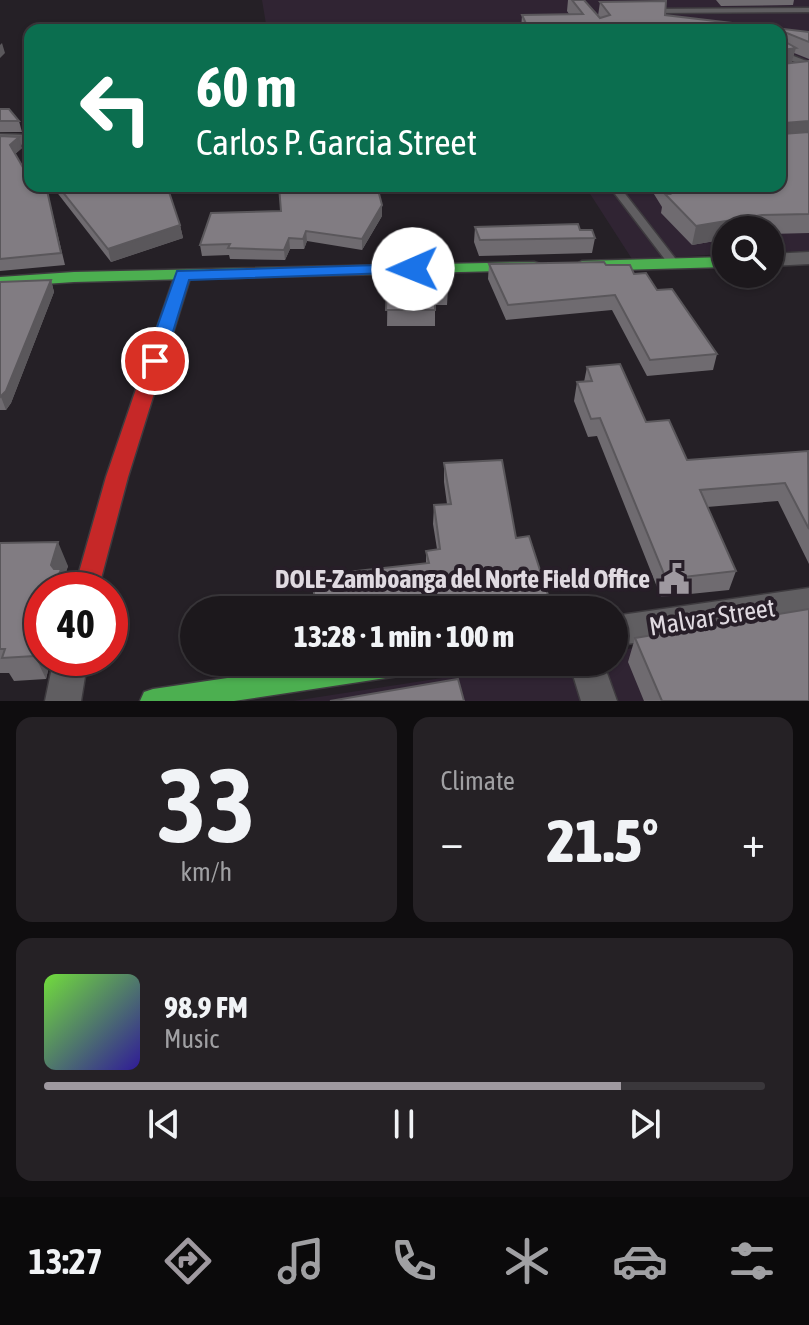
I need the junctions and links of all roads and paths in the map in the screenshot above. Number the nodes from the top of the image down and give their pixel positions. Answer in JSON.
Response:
{"nodes":[{"id":1,"x":697,"y":0,"type":"edge"},
{"id":2,"x":809,"y":10,"type":"edge"},
{"id":3,"x":647,"y":11,"type":"edge"},
{"id":4,"x":706,"y":11,"type":"junction"},
{"id":5,"x":786,"y":56,"type":"edge"},
{"id":6,"x":809,"y":64,"type":"edge"},
{"id":7,"x":809,"y":70,"type":"edge"},
{"id":8,"x":786,"y":73,"type":"edge"},
{"id":9,"x":0,"y":139,"type":"edge"},
{"id":10,"x":24,"y":140,"type":"edge"},
{"id":11,"x":619,"y":192,"type":"edge"},
{"id":12,"x":809,"y":258,"type":"edge"},
{"id":13,"x":784,"y":259,"type":"edge"},
{"id":14,"x":712,"y":263,"type":"edge"},
{"id":15,"x":674,"y":264,"type":"junction"},
{"id":16,"x":183,"y":275,"type":"junction"},
{"id":17,"x":0,"y":282,"type":"edge"},
{"id":18,"x":91,"y":572,"type":"edge"},
{"id":19,"x":809,"y":602,"type":"edge"},
{"id":20,"x":628,"y":629,"type":"edge"},
{"id":21,"x":68,"y":676,"type":"edge"},
{"id":22,"x":319,"y":676,"type":"edge"},
{"id":23,"x":591,"y":676,"type":"edge"},
{"id":24,"x":63,"y":701,"type":"edge"},
{"id":25,"x":153,"y":701,"type":"edge"},
{"id":26,"x":599,"y":701,"type":"edge"}],
"edges":[{"from":1,"to":4,"type":"lane"},
{"from":2,"to":4,"type":"lane"},
{"from":3,"to":4,"type":"lane"},
{"from":5,"to":6,"type":"lane"},
{"from":7,"to":8,"type":"street"},
{"from":9,"to":10,"type":"street"},
{"from":11,"to":15,"type":"lane"},
{"from":12,"to":13,"type":"street"},
{"from":14,"to":15,"type":"street"},
{"from":15,"to":16,"type":"street"},
{"from":16,"to":17,"type":"street"},
{"from":16,"to":18,"type":"street"},
{"from":19,"to":20,"type":"street","name":"Malvar Street"},
{"from":21,"to":24,"type":"street"},
{"from":22,"to":25,"type":"street"},
{"from":23,"to":26,"type":"street"}]}
